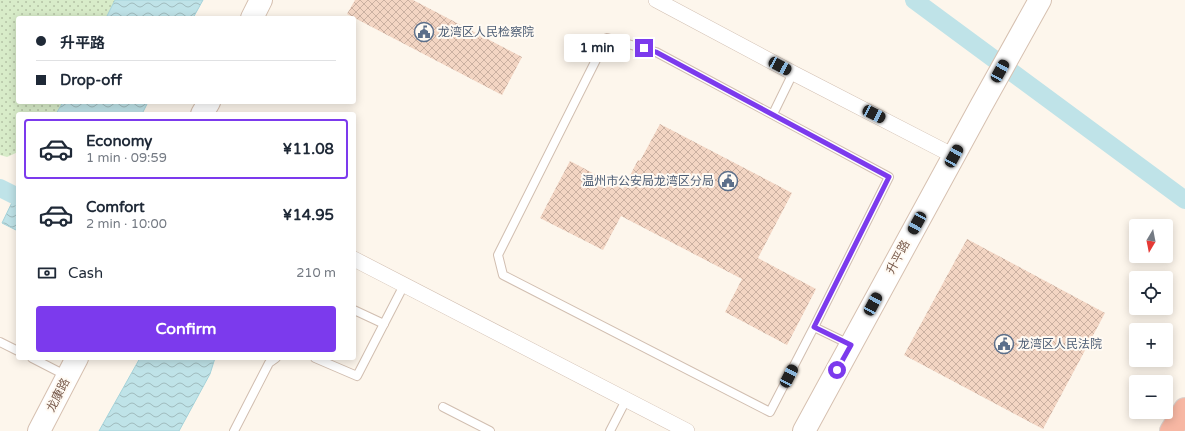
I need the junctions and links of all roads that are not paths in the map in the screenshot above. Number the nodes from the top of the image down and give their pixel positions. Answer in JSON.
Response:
{"nodes":[{"id":1,"x":261,"y":0,"type":"edge"},
{"id":2,"x":656,"y":0,"type":"edge"},
{"id":3,"x":1040,"y":0,"type":"edge"},
{"id":4,"x":253,"y":16,"type":"edge"},
{"id":5,"x":794,"y":74,"type":"junction"},
{"id":6,"x":773,"y":114,"type":"junction"},
{"id":7,"x":954,"y":156,"type":"junction"},
{"id":8,"x":356,"y":260,"type":"edge"},
{"id":9,"x":404,"y":285,"type":"junction"},
{"id":10,"x":356,"y":311,"type":"edge"},
{"id":11,"x":384,"y":324,"type":"junction"},
{"id":12,"x":814,"y":327,"type":"junction"},
{"id":13,"x":0,"y":342,"type":"edge"},
{"id":14,"x":851,"y":345,"type":"junction"},
{"id":15,"x":16,"y":350,"type":"edge"},
{"id":16,"x":41,"y":360,"type":"edge"},
{"id":17,"x":273,"y":360,"type":"edge"},
{"id":18,"x":320,"y":360,"type":"edge"},
{"id":19,"x":72,"y":367,"type":"edge"},
{"id":20,"x":626,"y":400,"type":"junction"},
{"id":21,"x":443,"y":407,"type":"dead end"},
{"id":22,"x":1185,"y":409,"type":"edge"},
{"id":23,"x":39,"y":431,"type":"edge"},
{"id":24,"x":234,"y":431,"type":"edge"},
{"id":25,"x":490,"y":431,"type":"edge"},
{"id":26,"x":610,"y":431,"type":"edge"},
{"id":27,"x":687,"y":431,"type":"edge"},
{"id":28,"x":804,"y":431,"type":"edge"},
{"id":29,"x":1171,"y":431,"type":"edge"}],
"edges":[{"from":1,"to":4,"type":"street"},
{"from":2,"to":5,"type":"street"},
{"from":3,"to":7,"type":"street","name":"升平路"},
{"from":5,"to":6,"type":"lane"},
{"from":5,"to":7,"type":"street"},
{"from":6,"to":12,"type":"lane"},
{"from":6,"to":12,"type":"lane"},
{"from":7,"to":14,"type":"street","name":"升平路"},
{"from":8,"to":9,"type":"street"},
{"from":9,"to":11,"type":"lane"},
{"from":9,"to":20,"type":"street"},
{"from":10,"to":11,"type":"lane"},
{"from":11,"to":18,"type":"lane"},
{"from":12,"to":14,"type":"lane"},
{"from":13,"to":15,"type":"lane"},
{"from":14,"to":28,"type":"street","name":"升平路"},
{"from":16,"to":19,"type":"lane"},
{"from":17,"to":24,"type":"lane"},
{"from":19,"to":23,"type":"street","name":"龙康路"},
{"from":20,"to":26,"type":"lane"},
{"from":20,"to":27,"type":"street"},
{"from":21,"to":25,"type":"lane"},
{"from":22,"to":29,"type":"highway"}]}
